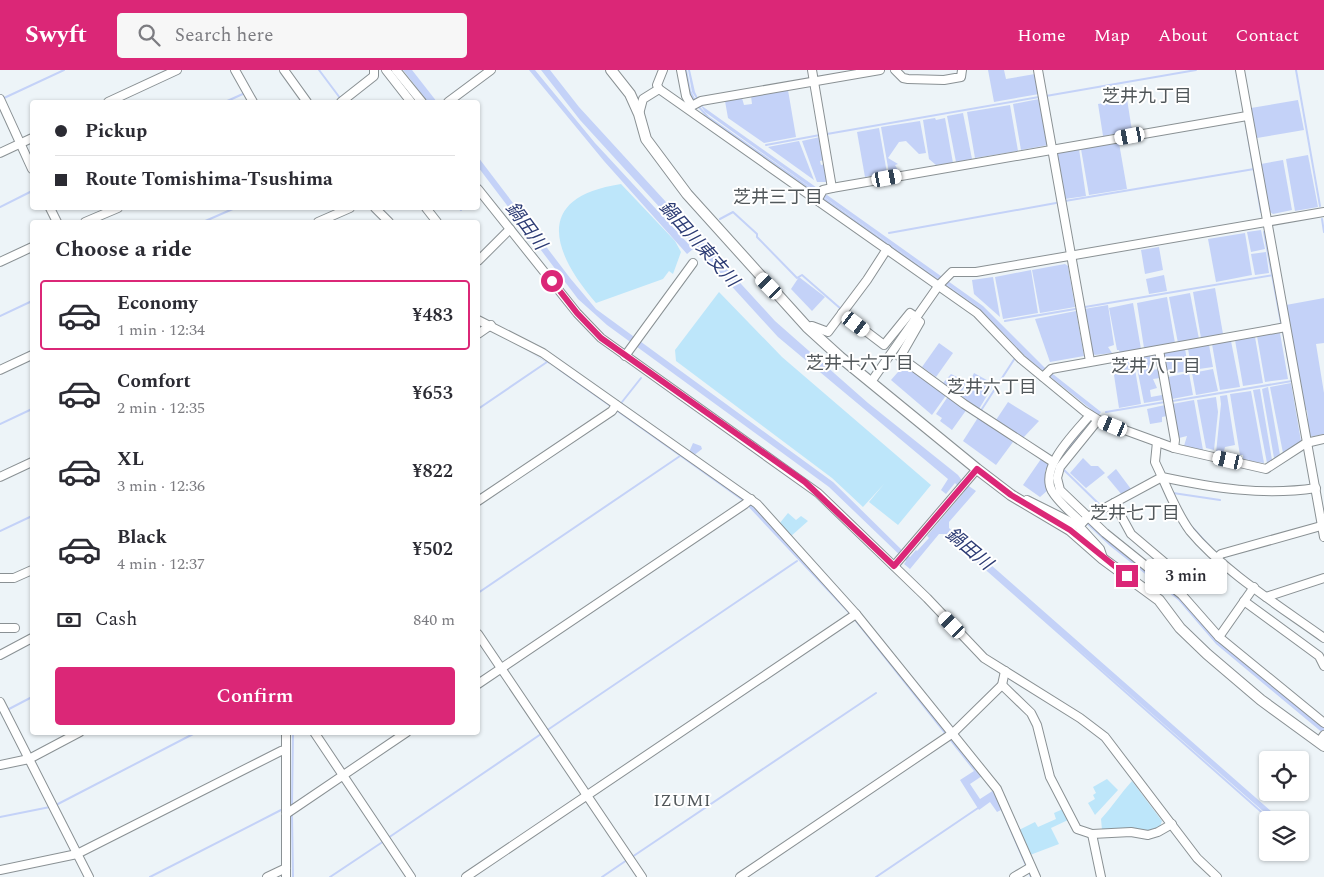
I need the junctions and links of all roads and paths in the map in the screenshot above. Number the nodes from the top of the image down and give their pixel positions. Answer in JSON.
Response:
{"nodes":[{"id":1,"x":177,"y":70,"type":"edge"},
{"id":2,"x":235,"y":70,"type":"edge"},
{"id":3,"x":284,"y":70,"type":"edge"},
{"id":4,"x":374,"y":70,"type":"edge"},
{"id":5,"x":386,"y":70,"type":"edge"},
{"id":6,"x":396,"y":70,"type":"edge"},
{"id":7,"x":491,"y":70,"type":"edge"},
{"id":8,"x":611,"y":70,"type":"edge"},
{"id":9,"x":663,"y":70,"type":"edge"},
{"id":10,"x":681,"y":70,"type":"edge"},
{"id":11,"x":812,"y":70,"type":"edge"},
{"id":12,"x":880,"y":70,"type":"edge"},
{"id":13,"x":895,"y":70,"type":"edge"},
{"id":14,"x":962,"y":70,"type":"edge"},
{"id":15,"x":1038,"y":70,"type":"edge"},
{"id":16,"x":1240,"y":70,"type":"edge"},
{"id":17,"x":814,"y":82,"type":"junction"},
{"id":18,"x":659,"y":89,"type":"junction"},
{"id":19,"x":630,"y":94,"type":"junction"},
{"id":20,"x":643,"y":98,"type":"junction"},
{"id":21,"x":0,"y":99,"type":"edge"},
{"id":22,"x":112,"y":100,"type":"edge"},
{"id":23,"x":252,"y":100,"type":"edge"},
{"id":24,"x":306,"y":100,"type":"edge"},
{"id":25,"x":344,"y":100,"type":"edge"},
{"id":26,"x":409,"y":100,"type":"edge"},
{"id":27,"x":420,"y":100,"type":"edge"},
{"id":28,"x":451,"y":100,"type":"edge"},
{"id":29,"x":689,"y":106,"type":"junction"},
{"id":30,"x":639,"y":114,"type":"junction"},
{"id":31,"x":1247,"y":116,"type":"junction"},
{"id":32,"x":30,"y":139,"type":"edge"},
{"id":33,"x":21,"y":143,"type":"junction"},
{"id":34,"x":1052,"y":150,"type":"junction"},
{"id":35,"x":0,"y":153,"type":"edge"},
{"id":36,"x":30,"y":164,"type":"edge"},
{"id":37,"x":832,"y":188,"type":"junction"},
{"id":38,"x":480,"y":192,"type":"edge"},
{"id":39,"x":820,"y":196,"type":"junction"},
{"id":40,"x":113,"y":210,"type":"edge"},
{"id":41,"x":345,"y":210,"type":"edge"},
{"id":42,"x":377,"y":210,"type":"edge"},
{"id":43,"x":428,"y":210,"type":"edge"},
{"id":44,"x":1324,"y":212,"type":"edge"},
{"id":45,"x":90,"y":220,"type":"edge"},
{"id":46,"x":323,"y":220,"type":"edge"},
{"id":47,"x":387,"y":220,"type":"edge"},
{"id":48,"x":435,"y":220,"type":"edge"},
{"id":49,"x":1267,"y":222,"type":"junction"},
{"id":50,"x":510,"y":229,"type":"junction"},
{"id":51,"x":30,"y":248,"type":"edge"},
{"id":52,"x":887,"y":249,"type":"junction"},
{"id":53,"x":1071,"y":256,"type":"junction"},
{"id":54,"x":480,"y":259,"type":"edge"},
{"id":55,"x":0,"y":262,"type":"edge"},
{"id":56,"x":693,"y":263,"type":"dead end"},
{"id":57,"x":941,"y":282,"type":"junction"},
{"id":58,"x":842,"y":313,"type":"junction"},
{"id":59,"x":916,"y":318,"type":"junction"},
{"id":60,"x":480,"y":321,"type":"edge"},
{"id":61,"x":491,"y":325,"type":"junction"},
{"id":62,"x":807,"y":327,"type":"junction"},
{"id":63,"x":1286,"y":327,"type":"junction"},
{"id":64,"x":480,"y":333,"type":"edge"},
{"id":65,"x":1159,"y":350,"type":"junction"},
{"id":66,"x":30,"y":356,"type":"edge"},
{"id":67,"x":625,"y":356,"type":"junction"},
{"id":68,"x":1090,"y":361,"type":"junction"},
{"id":69,"x":0,"y":370,"type":"edge"},
{"id":70,"x":1044,"y":376,"type":"junction"},
{"id":71,"x":871,"y":382,"type":"junction"},
{"id":72,"x":614,"y":407,"type":"junction"},
{"id":73,"x":1093,"y":417,"type":"junction"},
{"id":74,"x":1324,"y":439,"type":"edge"},
{"id":75,"x":1157,"y":442,"type":"junction"},
{"id":76,"x":1306,"y":443,"type":"junction"},
{"id":77,"x":1174,"y":448,"type":"junction"},
{"id":78,"x":1053,"y":462,"type":"junction"},
{"id":79,"x":30,"y":463,"type":"edge"},
{"id":80,"x":977,"y":469,"type":"junction"},
{"id":81,"x":0,"y":477,"type":"edge"},
{"id":82,"x":1162,"y":477,"type":"junction"},
{"id":83,"x":1316,"y":488,"type":"junction"},
{"id":84,"x":1011,"y":495,"type":"junction"},
{"id":85,"x":480,"y":500,"type":"edge"},
{"id":86,"x":748,"y":501,"type":"junction"},
{"id":87,"x":1114,"y":503,"type":"junction"},
{"id":88,"x":1083,"y":522,"type":"junction"},
{"id":89,"x":1320,"y":526,"type":"junction"},
{"id":90,"x":1324,"y":537,"type":"edge"},
{"id":91,"x":1217,"y":558,"type":"junction"},
{"id":92,"x":1103,"y":559,"type":"junction"},
{"id":93,"x":897,"y":563,"type":"junction"},
{"id":94,"x":30,"y":571,"type":"edge"},
{"id":95,"x":1177,"y":573,"type":"dead end"},
{"id":96,"x":0,"y":578,"type":"edge"},
{"id":97,"x":1324,"y":578,"type":"edge"},
{"id":98,"x":1254,"y":587,"type":"junction"},
{"id":99,"x":1266,"y":596,"type":"junction"},
{"id":100,"x":1244,"y":601,"type":"junction"},
{"id":101,"x":853,"y":615,"type":"junction"},
{"id":102,"x":0,"y":628,"type":"edge"},
{"id":103,"x":15,"y":628,"type":"dead end"},
{"id":104,"x":480,"y":637,"type":"edge"},
{"id":105,"x":1219,"y":637,"type":"junction"},
{"id":106,"x":1324,"y":638,"type":"edge"},
{"id":107,"x":30,"y":639,"type":"edge"},
{"id":108,"x":0,"y":655,"type":"edge"},
{"id":109,"x":1324,"y":666,"type":"edge"},
{"id":110,"x":501,"y":669,"type":"junction"},
{"id":111,"x":1005,"y":671,"type":"junction"},
{"id":112,"x":480,"y":683,"type":"edge"},
{"id":113,"x":1002,"y":685,"type":"junction"},
{"id":114,"x":0,"y":702,"type":"edge"},
{"id":115,"x":1324,"y":723,"type":"edge"},
{"id":116,"x":74,"y":735,"type":"edge"},
{"id":117,"x":286,"y":735,"type":"edge"},
{"id":118,"x":316,"y":735,"type":"edge"},
{"id":119,"x":403,"y":735,"type":"edge"},
{"id":120,"x":950,"y":735,"type":"junction"},
{"id":121,"x":1322,"y":740,"type":"edge"},
{"id":122,"x":286,"y":750,"type":"junction"},
{"id":123,"x":28,"y":759,"type":"junction"},
{"id":124,"x":0,"y":765,"type":"edge"},
{"id":125,"x":343,"y":776,"type":"junction"},
{"id":126,"x":586,"y":795,"type":"junction"},
{"id":127,"x":286,"y":814,"type":"junction"},
{"id":128,"x":1172,"y":824,"type":"junction"},
{"id":129,"x":1092,"y":834,"type":"junction"},
{"id":130,"x":77,"y":854,"type":"junction"},
{"id":131,"x":286,"y":868,"type":"junction"},
{"id":132,"x":1029,"y":868,"type":"junction"},
{"id":133,"x":0,"y":870,"type":"edge"},
{"id":134,"x":1215,"y":876,"type":"edge"},
{"id":135,"x":88,"y":877,"type":"edge"},
{"id":136,"x":267,"y":877,"type":"edge"},
{"id":137,"x":286,"y":877,"type":"edge"},
{"id":138,"x":411,"y":877,"type":"edge"},
{"id":139,"x":466,"y":877,"type":"edge"},
{"id":140,"x":642,"y":877,"type":"edge"},
{"id":141,"x":740,"y":877,"type":"edge"},
{"id":142,"x":1014,"y":877,"type":"edge"},
{"id":143,"x":1036,"y":877,"type":"edge"},
{"id":144,"x":1101,"y":877,"type":"edge"}],
"edges":[{"from":1,"to":22,"type":"street"},
{"from":2,"to":23,"type":"street"},
{"from":3,"to":24,"type":"street"},
{"from":4,"to":25,"type":"street"},
{"from":5,"to":26,"type":"street"},
{"from":6,"to":27,"type":"street"},
{"from":7,"to":28,"type":"street"},
{"from":8,"to":19,"type":"main road"},
{"from":9,"to":18,"type":"street"},
{"from":10,"to":29,"type":"street"},
{"from":11,"to":17,"type":"street"},
{"from":12,"to":17,"type":"street"},
{"from":13,"to":14,"type":"street"},
{"from":15,"to":34,"type":"street"},
{"from":16,"to":31,"type":"street"},
{"from":17,"to":29,"type":"street"},
{"from":17,"to":37,"type":"street"},
{"from":18,"to":20,"type":"street"},
{"from":18,"to":29,"type":"street"},
{"from":19,"to":20,"type":"street"},
{"from":19,"to":30,"type":"main road"},
{"from":20,"to":30,"type":"street"},
{"from":21,"to":33,"type":"street"},
{"from":29,"to":39,"type":"street"},
{"from":30,"to":62,"type":"main road"},
{"from":31,"to":34,"type":"street"},
{"from":31,"to":49,"type":"street"},
{"from":32,"to":33,"type":"street"},
{"from":33,"to":35,"type":"street"},
{"from":33,"to":36,"type":"street"},
{"from":34,"to":37,"type":"street"},
{"from":34,"to":53,"type":"street"},
{"from":37,"to":39,"type":"street"},
{"from":38,"to":50,"type":"street"},
{"from":39,"to":52,"type":"street"},
{"from":40,"to":45,"type":"street"},
{"from":41,"to":46,"type":"street"},
{"from":42,"to":47,"type":"street"},
{"from":43,"to":48,"type":"street"},
{"from":44,"to":49,"type":"street"},
{"from":49,"to":53,"type":"street"},
{"from":49,"to":63,"type":"street"},
{"from":50,"to":54,"type":"street"},
{"from":50,"to":67,"type":"street"},
{"from":51,"to":55,"type":"street"},
{"from":52,"to":57,"type":"street"},
{"from":52,"to":58,"type":"street"},
{"from":53,"to":57,"type":"street"},
{"from":53,"to":68,"type":"street"},
{"from":56,"to":67,"type":"street"},
{"from":57,"to":59,"type":"street"},
{"from":57,"to":70,"type":"street"},
{"from":58,"to":59,"type":"street"},
{"from":58,"to":62,"type":"street"},
{"from":59,"to":71,"type":"street"},
{"from":59,"to":78,"type":"street"},
{"from":60,"to":61,"type":"street"},
{"from":61,"to":64,"type":"street"},
{"from":61,"to":72,"type":"street"},
{"from":62,"to":71,"type":"main road"},
{"from":63,"to":65,"type":"street"},
{"from":63,"to":76,"type":"street"},
{"from":65,"to":68,"type":"street"},
{"from":65,"to":77,"type":"street"},
{"from":66,"to":69,"type":"street"},
{"from":67,"to":93,"type":"street"},
{"from":68,"to":70,"type":"street"},
{"from":70,"to":73,"type":"street"},
{"from":71,"to":80,"type":"main road"},
{"from":72,"to":85,"type":"street"},
{"from":72,"to":86,"type":"street"},
{"from":73,"to":75,"type":"street"},
{"from":73,"to":78,"type":"street"},
{"from":73,"to":88,"type":"street"},
{"from":74,"to":76,"type":"street"},
{"from":75,"to":77,"type":"street"},
{"from":75,"to":82,"type":"street"},
{"from":76,"to":77,"type":"street"},
{"from":76,"to":83,"type":"street"},
{"from":78,"to":88,"type":"street"},
{"from":79,"to":81,"type":"street"},
{"from":80,"to":84,"type":"main road"},
{"from":80,"to":93,"type":"street"},
{"from":82,"to":83,"type":"street"},
{"from":82,"to":87,"type":"street"},
{"from":82,"to":91,"type":"street"},
{"from":83,"to":89,"type":"street"},
{"from":84,"to":88,"type":"street"},
{"from":84,"to":92,"type":"main road"},
{"from":86,"to":101,"type":"street"},
{"from":86,"to":110,"type":"street"},
{"from":87,"to":88,"type":"street"},
{"from":87,"to":95,"type":"street"},
{"from":88,"to":92,"type":"street"},
{"from":88,"to":105,"type":"street"},
{"from":89,"to":90,"type":"street"},
{"from":89,"to":91,"type":"street"},
{"from":91,"to":98,"type":"street"},
{"from":92,"to":121,"type":"main road"},
{"from":93,"to":111,"type":"street"},
{"from":94,"to":96,"type":"street"},
{"from":97,"to":99,"type":"street"},
{"from":98,"to":99,"type":"street"},
{"from":98,"to":100,"type":"street"},
{"from":99,"to":106,"type":"street"},
{"from":100,"to":105,"type":"street"},
{"from":100,"to":109,"type":"street"},
{"from":101,"to":120,"type":"street"},
{"from":101,"to":126,"type":"street"},
{"from":102,"to":103,"type":"street"},
{"from":104,"to":110,"type":"street"},
{"from":105,"to":115,"type":"street"},
{"from":107,"to":108,"type":"street"},
{"from":110,"to":112,"type":"street"},
{"from":110,"to":126,"type":"street"},
{"from":111,"to":113,"type":"street"},
{"from":111,"to":128,"type":"street"},
{"from":113,"to":120,"type":"street"},
{"from":113,"to":129,"type":"street"},
{"from":114,"to":123,"type":"street"},
{"from":116,"to":123,"type":"street"},
{"from":117,"to":122,"type":"street"},
{"from":118,"to":125,"type":"street"},
{"from":119,"to":125,"type":"street"},
{"from":120,"to":132,"type":"street"},
{"from":120,"to":141,"type":"street"},
{"from":122,"to":127,"type":"street"},
{"from":122,"to":130,"type":"street"},
{"from":123,"to":124,"type":"street"},
{"from":123,"to":130,"type":"street"},
{"from":125,"to":127,"type":"street"},
{"from":125,"to":138,"type":"street"},
{"from":126,"to":139,"type":"street"},
{"from":126,"to":140,"type":"street"},
{"from":127,"to":131,"type":"street"},
{"from":128,"to":129,"type":"street"},
{"from":128,"to":134,"type":"street"},
{"from":129,"to":144,"type":"street"},
{"from":130,"to":133,"type":"street"},
{"from":130,"to":135,"type":"street"},
{"from":131,"to":136,"type":"street"},
{"from":131,"to":137,"type":"street"},
{"from":132,"to":142,"type":"street"},
{"from":132,"to":143,"type":"street"}]}
